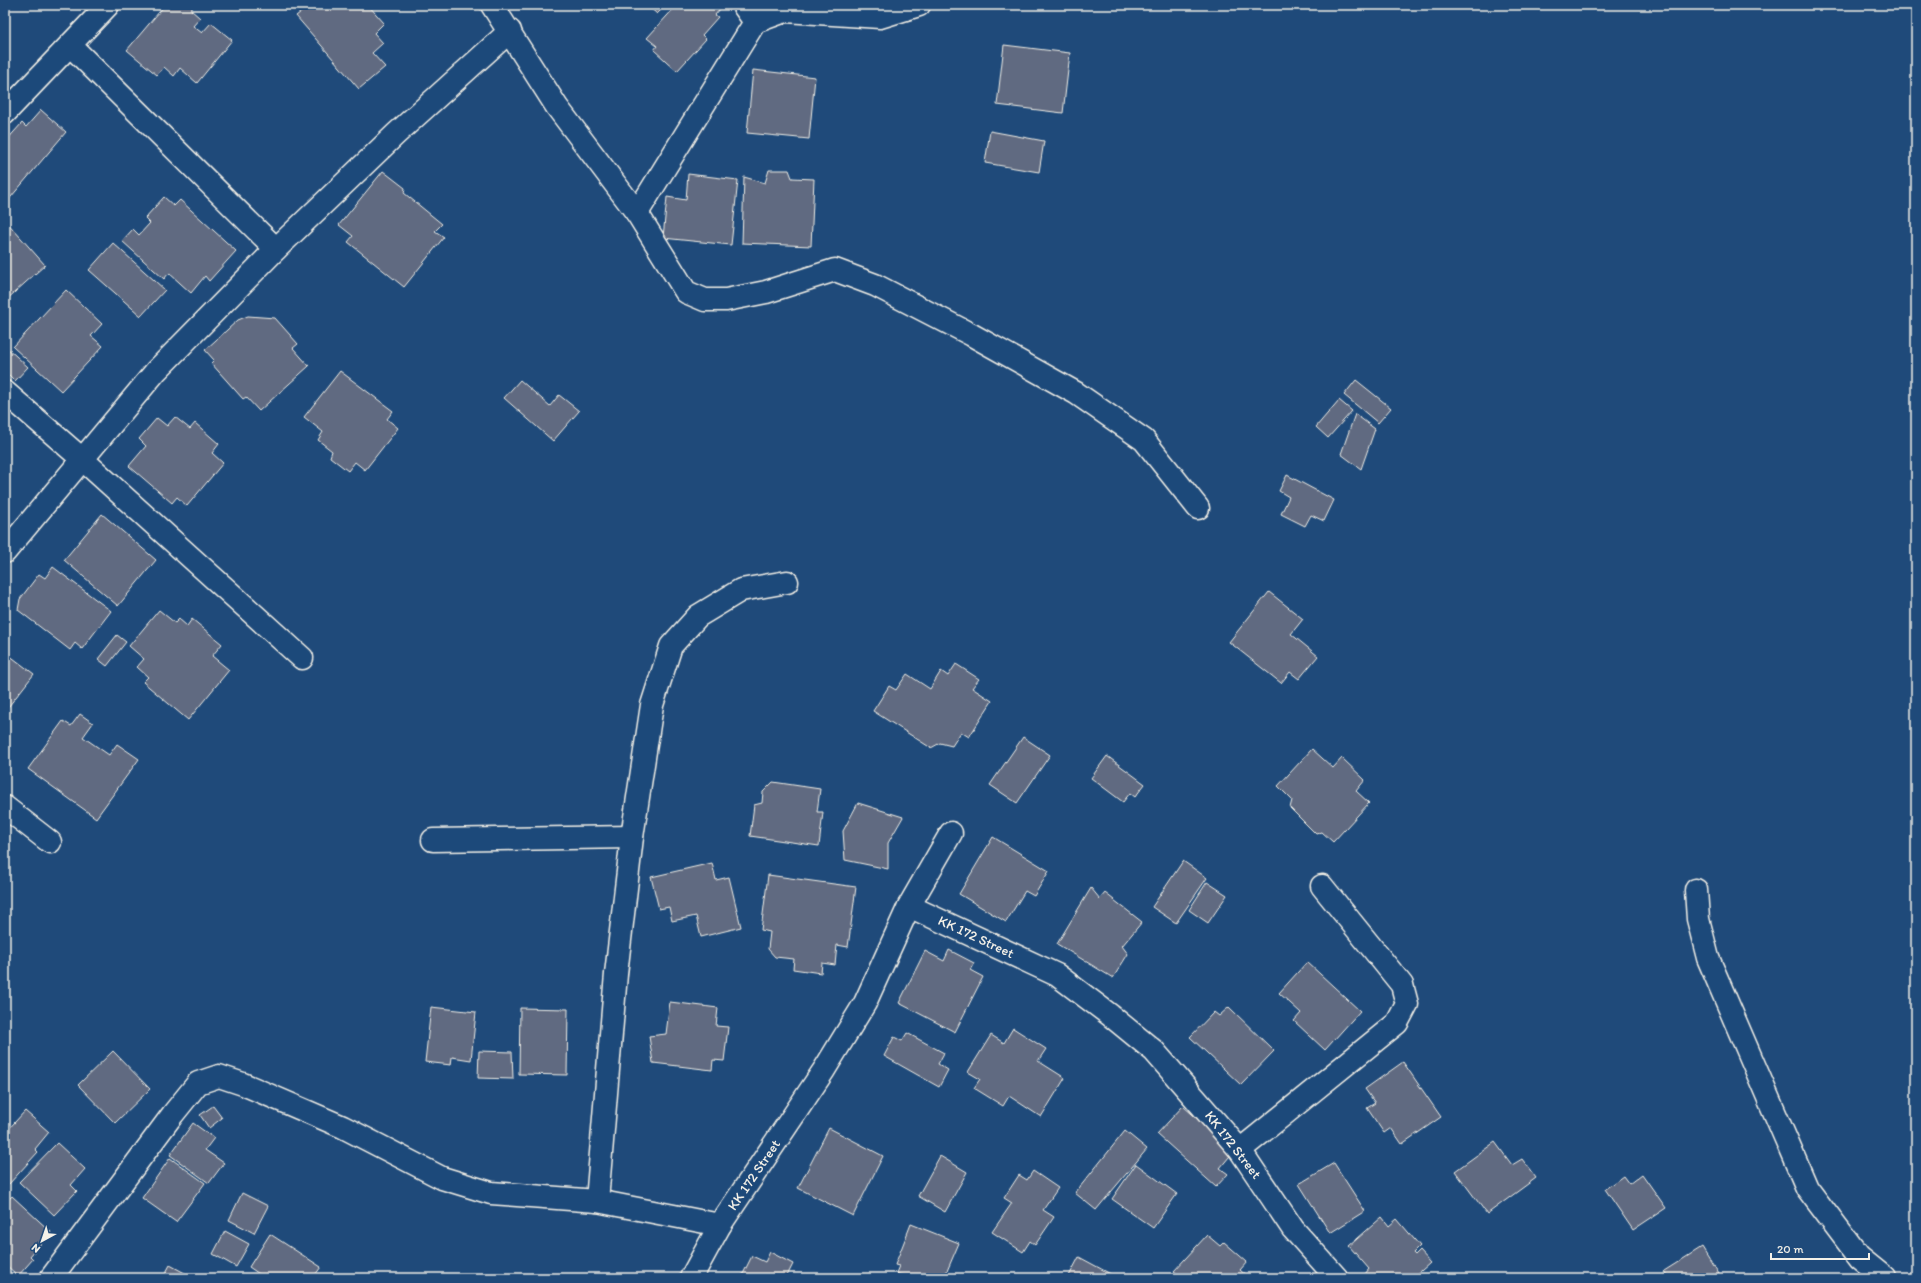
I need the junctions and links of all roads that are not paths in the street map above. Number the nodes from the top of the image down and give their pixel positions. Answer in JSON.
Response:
{"nodes":[{"id":1,"x":108,"y":5,"type":"edge"},
{"id":2,"x":492,"y":5,"type":"edge"},
{"id":3,"x":919,"y":5,"type":"edge"},
{"id":4,"x":749,"y":13,"type":"edge"},
{"id":5,"x":510,"y":31,"type":"junction"},
{"id":6,"x":70,"y":45,"type":"junction"},
{"id":7,"x":5,"y":112,"type":"edge"},
{"id":8,"x":637,"y":213,"type":"junction"},
{"id":9,"x":276,"y":249,"type":"junction"},
{"id":10,"x":5,"y":392,"type":"edge"},
{"id":11,"x":82,"y":459,"type":"junction"},
{"id":12,"x":1198,"y":508,"type":"dead end"},
{"id":13,"x":5,"y":552,"type":"edge"},
{"id":14,"x":787,"y":582,"type":"dead end"},
{"id":15,"x":302,"y":658,"type":"dead end"},
{"id":16,"x":5,"y":807,"type":"edge"},
{"id":17,"x":951,"y":833,"type":"dead end"},
{"id":18,"x":632,"y":836,"type":"junction"},
{"id":19,"x":433,"y":840,"type":"dead end"},
{"id":20,"x":50,"y":842,"type":"dead end"},
{"id":21,"x":1322,"y":886,"type":"dead end"},
{"id":22,"x":1696,"y":890,"type":"dead end"},
{"id":23,"x":910,"y":906,"type":"junction"},
{"id":24,"x":1240,"y":1150,"type":"junction"},
{"id":25,"x":597,"y":1201,"type":"junction"},
{"id":26,"x":720,"y":1225,"type":"junction"},
{"id":27,"x":51,"y":1278,"type":"edge"},
{"id":28,"x":691,"y":1278,"type":"edge"},
{"id":29,"x":1337,"y":1278,"type":"edge"},
{"id":30,"x":1886,"y":1278,"type":"edge"}],
"edges":[{"from":1,"to":6,"type":"street"},
{"from":2,"to":5,"type":"street"},
{"from":3,"to":4,"type":"street"},
{"from":4,"to":8,"type":"street"},
{"from":5,"to":8,"type":"street"},
{"from":5,"to":9,"type":"street"},
{"from":6,"to":7,"type":"street"},
{"from":6,"to":9,"type":"street"},
{"from":8,"to":12,"type":"street"},
{"from":9,"to":11,"type":"street"},
{"from":10,"to":11,"type":"street"},
{"from":11,"to":13,"type":"street"},
{"from":11,"to":15,"type":"street"},
{"from":14,"to":18,"type":"street"},
{"from":16,"to":20,"type":"street"},
{"from":17,"to":23,"type":"street"},
{"from":18,"to":19,"type":"street"},
{"from":18,"to":25,"type":"street"},
{"from":21,"to":24,"type":"street"},
{"from":22,"to":30,"type":"street"},
{"from":23,"to":24,"type":"street","name":"KK 172 Street"},
{"from":23,"to":26,"type":"street","name":"KK 172 Street"},
{"from":24,"to":29,"type":"street","name":"KK 172 Street"},
{"from":25,"to":26,"type":"street"},
{"from":25,"to":27,"type":"street"},
{"from":26,"to":28,"type":"street","name":"KK 172 Street"}]}
